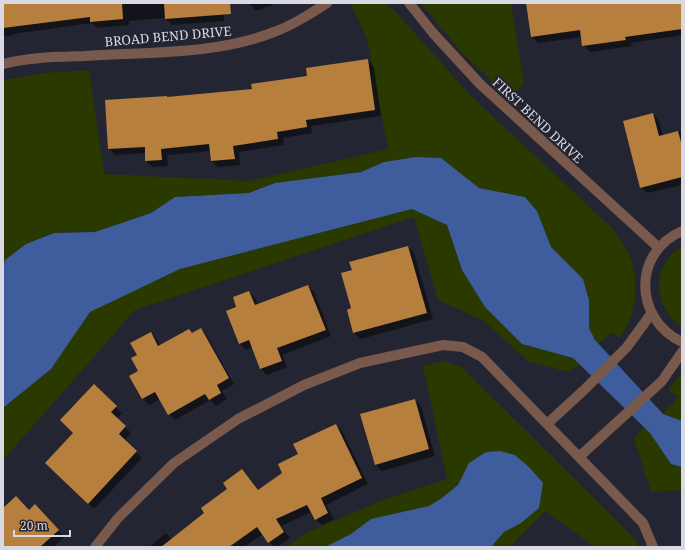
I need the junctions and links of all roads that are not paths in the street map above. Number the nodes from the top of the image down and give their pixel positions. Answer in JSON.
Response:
{"nodes":[{"id":1,"x":327,"y":3,"type":"edge"},
{"id":2,"x":409,"y":3,"type":"edge"},
{"id":3,"x":3,"y":64,"type":"edge"},
{"id":4,"x":682,"y":231,"type":"edge"},
{"id":5,"x":659,"y":248,"type":"junction"},
{"id":6,"x":651,"y":314,"type":"junction"},
{"id":7,"x":682,"y":342,"type":"edge"},
{"id":8,"x":682,"y":352,"type":"edge"},
{"id":9,"x":547,"y":424,"type":"junction"},
{"id":10,"x":579,"y":457,"type":"junction"},
{"id":11,"x":95,"y":547,"type":"edge"},
{"id":12,"x":653,"y":547,"type":"edge"}],
"edges":[{"from":1,"to":3,"type":"street","name":"BROAD BEND DRIVE"},
{"from":2,"to":5,"type":"street","name":"FIRST BEND DRIVE"},
{"from":4,"to":5,"type":"street"},
{"from":5,"to":6,"type":"street"},
{"from":6,"to":7,"type":"street"},
{"from":6,"to":9,"type":"street"},
{"from":8,"to":10,"type":"street"},
{"from":9,"to":10,"type":"street"},
{"from":9,"to":11,"type":"street"},
{"from":10,"to":12,"type":"street"}]}
